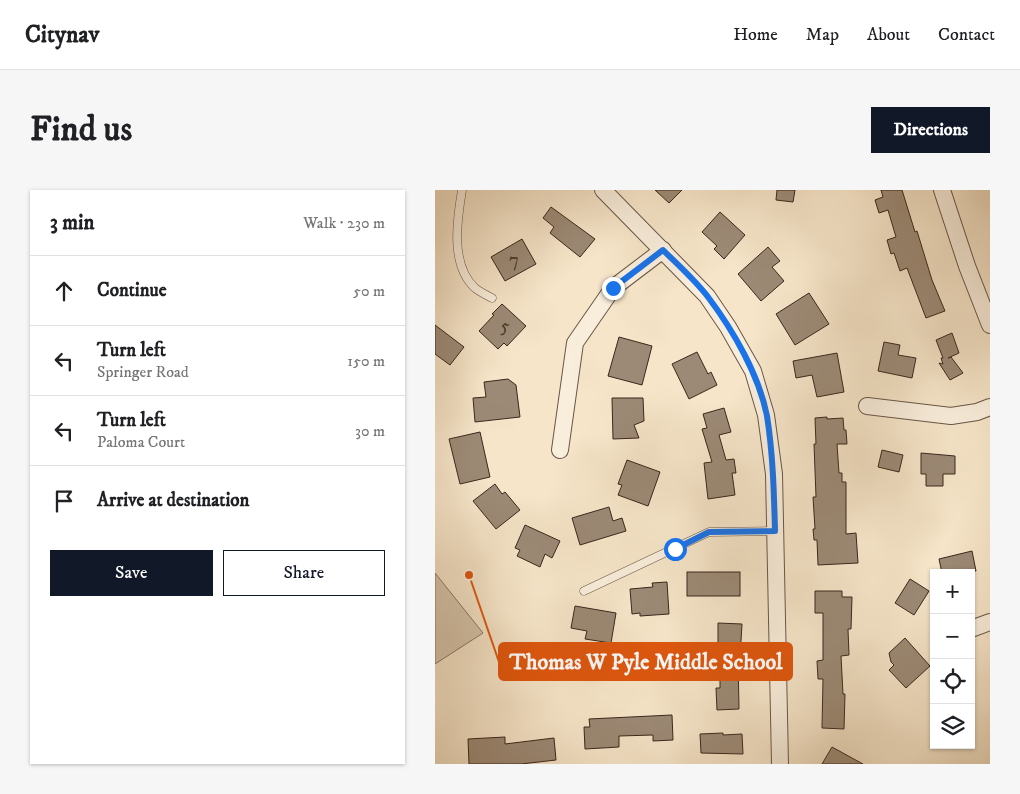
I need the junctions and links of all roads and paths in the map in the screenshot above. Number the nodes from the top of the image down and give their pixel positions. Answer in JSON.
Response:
{"nodes":[{"id":1,"x":463,"y":190,"type":"edge"},
{"id":2,"x":603,"y":190,"type":"edge"},
{"id":3,"x":942,"y":190,"type":"edge"},
{"id":4,"x":663,"y":250,"type":"junction"},
{"id":5,"x":492,"y":298,"type":"dead end"},
{"id":6,"x":990,"y":324,"type":"edge"},
{"id":7,"x":867,"y":406,"type":"dead end"},
{"id":8,"x":990,"y":407,"type":"edge"},
{"id":9,"x":559,"y":450,"type":"dead end"},
{"id":10,"x":775,"y":531,"type":"junction"},
{"id":11,"x":584,"y":591,"type":"dead end"},
{"id":12,"x":990,"y":622,"type":"edge"},
{"id":13,"x":975,"y":628,"type":"edge"},
{"id":14,"x":780,"y":764,"type":"edge"}],
"edges":[{"from":1,"to":5,"type":"lane"},
{"from":2,"to":4,"type":"street"},
{"from":3,"to":6,"type":"street"},
{"from":4,"to":9,"type":"street"},
{"from":4,"to":10,"type":"street"},
{"from":7,"to":8,"type":"street"},
{"from":10,"to":11,"type":"lane"},
{"from":10,"to":14,"type":"street"},
{"from":12,"to":13,"type":"street"}]}
